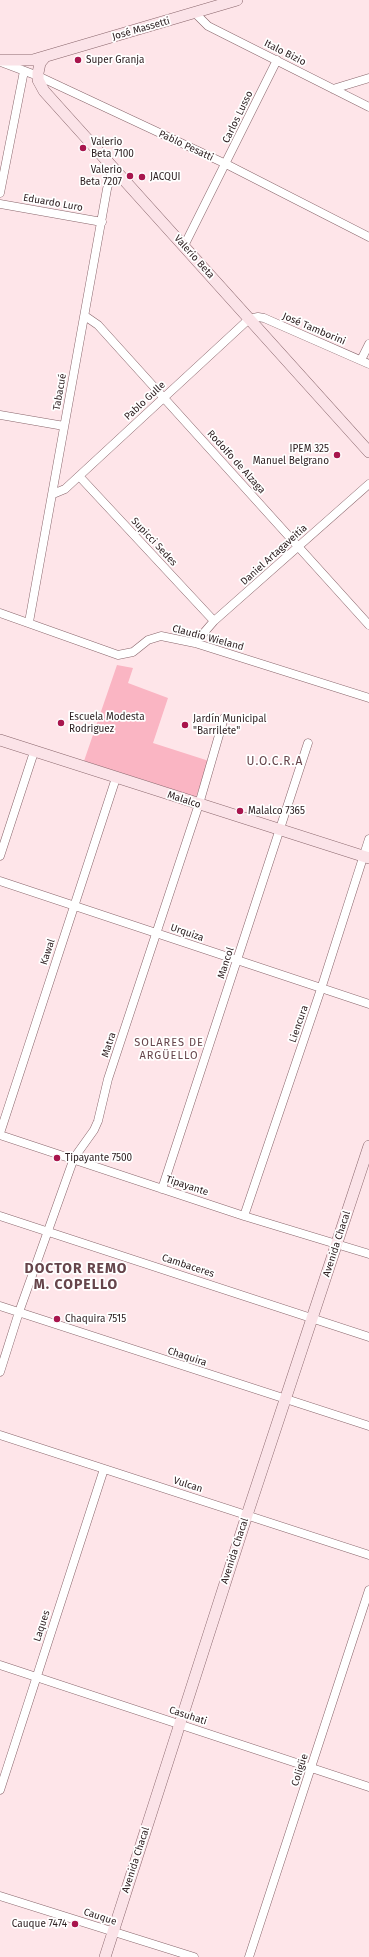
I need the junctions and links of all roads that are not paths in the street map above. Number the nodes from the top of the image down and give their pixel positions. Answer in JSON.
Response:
{"nodes":[{"id":1,"x":237,"y":0,"type":"edge"},
{"id":2,"x":196,"y":13,"type":"junction"},
{"id":3,"x":45,"y":57,"type":"junction"},
{"id":4,"x":277,"y":60,"type":"junction"},
{"id":5,"x":0,"y":61,"type":"edge"},
{"id":6,"x":24,"y":71,"type":"junction"},
{"id":7,"x":38,"y":76,"type":"junction"},
{"id":8,"x":369,"y":78,"type":"edge"},
{"id":9,"x":333,"y":89,"type":"junction"},
{"id":10,"x":369,"y":107,"type":"edge"},
{"id":11,"x":226,"y":164,"type":"junction"},
{"id":12,"x":113,"y":167,"type":"junction"},
{"id":13,"x":0,"y":193,"type":"edge"},
{"id":14,"x":0,"y":204,"type":"edge"},
{"id":15,"x":102,"y":222,"type":"junction"},
{"id":16,"x":369,"y":237,"type":"edge"},
{"id":17,"x":184,"y":246,"type":"junction"},
{"id":18,"x":84,"y":316,"type":"junction"},
{"id":19,"x":249,"y":319,"type":"junction"},
{"id":20,"x":369,"y":344,"type":"edge"},
{"id":21,"x":365,"y":362,"type":"edge"},
{"id":22,"x":164,"y":398,"type":"junction"},
{"id":23,"x":0,"y":415,"type":"edge"},
{"id":24,"x":64,"y":426,"type":"junction"},
{"id":25,"x":369,"y":452,"type":"edge"},
{"id":26,"x":79,"y":476,"type":"junction"},
{"id":27,"x":369,"y":484,"type":"edge"},
{"id":28,"x":53,"y":494,"type":"junction"},
{"id":29,"x":298,"y":546,"type":"junction"},
{"id":30,"x":0,"y":612,"type":"edge"},
{"id":31,"x":214,"y":621,"type":"junction"},
{"id":32,"x":29,"y":622,"type":"junction"},
{"id":33,"x":369,"y":625,"type":"edge"},
{"id":34,"x":195,"y":643,"type":"junction"},
{"id":35,"x":369,"y":698,"type":"edge"},
{"id":36,"x":224,"y":718,"type":"dead end"},
{"id":37,"x":0,"y":740,"type":"edge"},
{"id":38,"x":308,"y":743,"type":"dead end"},
{"id":39,"x":34,"y":752,"type":"junction"},
{"id":40,"x":116,"y":778,"type":"junction"},
{"id":41,"x":199,"y":804,"type":"junction"},
{"id":42,"x":280,"y":830,"type":"junction"},
{"id":43,"x":369,"y":839,"type":"edge"},
{"id":44,"x":0,"y":856,"type":"edge"},
{"id":45,"x":366,"y":858,"type":"edge"},
{"id":46,"x":0,"y":881,"type":"edge"},
{"id":47,"x":74,"y":906,"type":"junction"},
{"id":48,"x":156,"y":933,"type":"junction"},
{"id":49,"x":238,"y":961,"type":"junction"},
{"id":50,"x":321,"y":989,"type":"junction"},
{"id":51,"x":369,"y":1004,"type":"edge"},
{"id":52,"x":0,"y":1134,"type":"edge"},
{"id":53,"x":368,"y":1150,"type":"edge"},
{"id":54,"x":74,"y":1158,"type":"junction"},
{"id":55,"x":162,"y":1189,"type":"junction"},
{"id":56,"x":0,"y":1216,"type":"edge"},
{"id":57,"x":244,"y":1216,"type":"junction"},
{"id":58,"x":48,"y":1232,"type":"junction"},
{"id":59,"x":336,"y":1244,"type":"junction"},
{"id":60,"x":369,"y":1254,"type":"edge"},
{"id":61,"x":0,"y":1306,"type":"edge"},
{"id":62,"x":19,"y":1312,"type":"junction"},
{"id":63,"x":313,"y":1317,"type":"junction"},
{"id":64,"x":369,"y":1337,"type":"edge"},
{"id":65,"x":0,"y":1372,"type":"edge"},
{"id":66,"x":286,"y":1399,"type":"junction"},
{"id":67,"x":369,"y":1426,"type":"edge"},
{"id":68,"x":0,"y":1435,"type":"edge"},
{"id":69,"x":104,"y":1469,"type":"junction"},
{"id":70,"x":247,"y":1515,"type":"junction"},
{"id":71,"x":369,"y":1555,"type":"edge"},
{"id":72,"x":369,"y":1590,"type":"edge"},
{"id":73,"x":0,"y":1665,"type":"edge"},
{"id":74,"x":36,"y":1677,"type":"junction"},
{"id":75,"x":180,"y":1724,"type":"junction"},
{"id":76,"x":312,"y":1767,"type":"junction"},
{"id":77,"x":369,"y":1787,"type":"edge"},
{"id":78,"x":0,"y":1790,"type":"edge"},
{"id":79,"x":0,"y":1896,"type":"edge"},
{"id":80,"x":113,"y":1931,"type":"junction"},
{"id":81,"x":104,"y":1957,"type":"edge"},
{"id":82,"x":194,"y":1957,"type":"edge"},
{"id":83,"x":249,"y":1957,"type":"edge"}],
"edges":[{"from":1,"to":2,"type":"main road","name":"José Massetti"},
{"from":2,"to":3,"type":"main road","name":"José Massetti"},
{"from":2,"to":4,"type":"street","name":"Italo Bizio"},
{"from":3,"to":5,"type":"main road","name":"Pablo Pesatti"},
{"from":3,"to":7,"type":"main road"},
{"from":4,"to":9,"type":"street","name":"Italo Bizio"},
{"from":4,"to":11,"type":"street","name":"Carlos Lusso"},
{"from":5,"to":6,"type":"street","name":"Pablo Pesatti"},
{"from":6,"to":7,"type":"street","name":"Pablo Pesatti"},
{"from":6,"to":13,"type":"street"},
{"from":7,"to":11,"type":"street","name":"Pablo Pesatti"},
{"from":7,"to":12,"type":"main road","name":"Valerio Beta"},
{"from":8,"to":9,"type":"street"},
{"from":9,"to":10,"type":"street","name":"Italo Bizio"},
{"from":11,"to":16,"type":"street","name":"Pablo Pesatti"},
{"from":11,"to":17,"type":"street","name":"Carlos Lusso"},
{"from":12,"to":15,"type":"street","name":"Tabacué"},
{"from":12,"to":17,"type":"main road","name":"Valerio Beta"},
{"from":14,"to":15,"type":"street","name":"Eduardo Luro"},
{"from":15,"to":18,"type":"street","name":"Tabacué"},
{"from":17,"to":19,"type":"main road","name":"Valerio Beta"},
{"from":18,"to":22,"type":"street","name":"Rodolfo de Alzaga"},
{"from":18,"to":24,"type":"street","name":"Tabacué"},
{"from":19,"to":21,"type":"street","name":"José Tamborini"},
{"from":19,"to":22,"type":"street","name":"Pablo Gulle"},
{"from":19,"to":25,"type":"main road","name":"Valerio Beta"},
{"from":20,"to":21,"type":"street"},
{"from":22,"to":26,"type":"street","name":"Pablo Gulle"},
{"from":22,"to":29,"type":"street","name":"Rodolfo de Alzaga"},
{"from":23,"to":24,"type":"street"},
{"from":24,"to":28,"type":"street","name":"Tabacué"},
{"from":26,"to":28,"type":"street","name":"Pablo Gulle"},
{"from":26,"to":31,"type":"street","name":"Supicci Sedes"},
{"from":27,"to":29,"type":"street","name":"Daniel Artagaveitía"},
{"from":28,"to":32,"type":"street","name":"Tabacué"},
{"from":29,"to":31,"type":"street","name":"Daniel Artagaveitía"},
{"from":29,"to":33,"type":"street","name":"Rodolfo de Alzaga"},
{"from":30,"to":32,"type":"street","name":"Claudio Wieland"},
{"from":31,"to":34,"type":"street","name":"Daniel Artagaveitía"},
{"from":32,"to":34,"type":"street","name":"Claudio Wieland"},
{"from":34,"to":35,"type":"street","name":"Claudio Wieland"},
{"from":36,"to":41,"type":"street","name":"Matra"},
{"from":37,"to":39,"type":"main road","name":"Malalco"},
{"from":38,"to":42,"type":"street","name":"Mancol"},
{"from":39,"to":40,"type":"main road","name":"Malalco"},
{"from":39,"to":44,"type":"street"},
{"from":40,"to":41,"type":"main road","name":"Malalco"},
{"from":40,"to":47,"type":"street","name":"Kawal"},
{"from":41,"to":42,"type":"main road","name":"Malalco"},
{"from":41,"to":48,"type":"street","name":"Matra"},
{"from":42,"to":45,"type":"main road","name":"Malalco"},
{"from":42,"to":49,"type":"street","name":"Mancol"},
{"from":43,"to":45,"type":"street","name":"Liencura"},
{"from":45,"to":50,"type":"street","name":"Liencura"},
{"from":46,"to":47,"type":"street","name":"Urquiza"},
{"from":47,"to":48,"type":"street","name":"Urquiza"},
{"from":47,"to":52,"type":"street","name":"Kawal"},
{"from":48,"to":49,"type":"street","name":"Urquiza"},
{"from":48,"to":54,"type":"street","name":"Matra"},
{"from":49,"to":50,"type":"street","name":"Urquiza"},
{"from":49,"to":55,"type":"street","name":"Mancol"},
{"from":50,"to":51,"type":"street","name":"Urquiza"},
{"from":50,"to":57,"type":"street","name":"Liencura"},
{"from":52,"to":54,"type":"street","name":"Tipayante"},
{"from":53,"to":59,"type":"main road","name":"Avenida Chacal"},
{"from":54,"to":55,"type":"street","name":"Tipayante"},
{"from":54,"to":58,"type":"street","name":"Matra"},
{"from":55,"to":57,"type":"street","name":"Tipayante"},
{"from":56,"to":58,"type":"street","name":"Cambaceres"},
{"from":57,"to":59,"type":"street","name":"Tipayante"},
{"from":58,"to":62,"type":"street","name":"Matra"},
{"from":58,"to":63,"type":"street","name":"Cambaceres"},
{"from":59,"to":60,"type":"street","name":"Tipayante"},
{"from":59,"to":63,"type":"main road","name":"Avenida Chacal"},
{"from":61,"to":62,"type":"street","name":"Chaquira"},
{"from":62,"to":65,"type":"street","name":"Matra"},
{"from":62,"to":66,"type":"street","name":"Chaquira"},
{"from":63,"to":64,"type":"street","name":"Cambaceres"},
{"from":63,"to":66,"type":"main road","name":"Avenida Chacal"},
{"from":66,"to":67,"type":"street","name":"Chaquira"},
{"from":66,"to":70,"type":"main road","name":"Avenida Chacal"},
{"from":68,"to":69,"type":"street","name":"Vulcan"},
{"from":69,"to":70,"type":"street","name":"Vulcan"},
{"from":69,"to":74,"type":"street","name":"Laques"},
{"from":70,"to":71,"type":"street","name":"Vulcan"},
{"from":70,"to":75,"type":"main road","name":"Avenida Chacal"},
{"from":72,"to":76,"type":"street","name":"Coligüe"},
{"from":73,"to":74,"type":"street","name":"Casuhati"},
{"from":74,"to":75,"type":"street","name":"Casuhati"},
{"from":74,"to":78,"type":"street","name":"Laques"},
{"from":75,"to":76,"type":"street","name":"Casuhati"},
{"from":75,"to":80,"type":"main road","name":"Avenida Chacal"},
{"from":76,"to":77,"type":"street","name":"Casuhati"},
{"from":76,"to":83,"type":"street","name":"Coligüe"},
{"from":79,"to":80,"type":"street","name":"Cauque"},
{"from":80,"to":81,"type":"main road","name":"Avenida Chacal"},
{"from":80,"to":82,"type":"street","name":"Cauque"}]}
